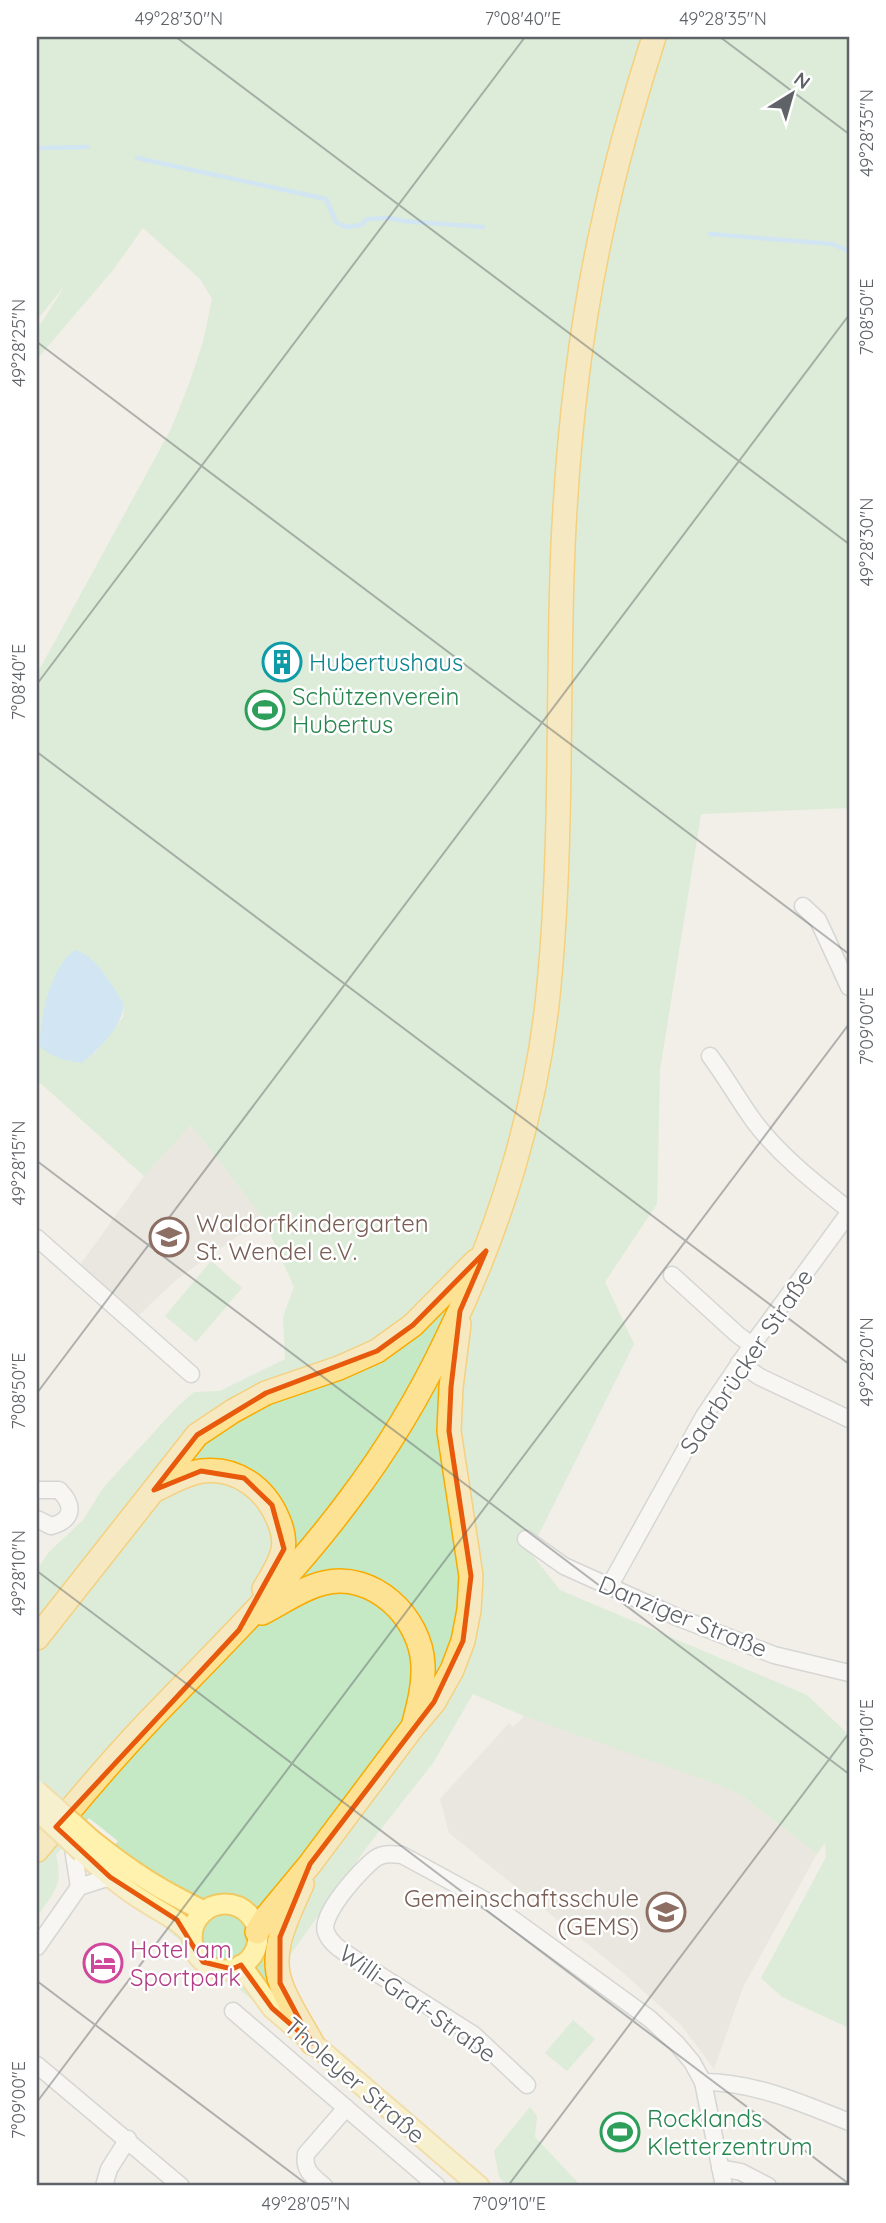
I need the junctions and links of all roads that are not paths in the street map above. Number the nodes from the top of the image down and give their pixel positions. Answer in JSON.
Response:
{"nodes":[{"id":1,"x":654,"y":37,"type":"edge"},
{"id":2,"x":803,"y":906,"type":"dead end"},
{"id":3,"x":849,"y":987,"type":"edge"},
{"id":4,"x":710,"y":1056,"type":"dead end"},
{"id":5,"x":849,"y":1211,"type":"edge"},
{"id":6,"x":843,"y":1233,"type":"edge"},
{"id":7,"x":37,"y":1238,"type":"edge"},
{"id":8,"x":486,"y":1251,"type":"junction"},
{"id":9,"x":672,"y":1275,"type":"dead end"},
{"id":10,"x":460,"y":1311,"type":"junction"},
{"id":11,"x":752,"y":1345,"type":"junction"},
{"id":12,"x":739,"y":1363,"type":"junction"},
{"id":13,"x":191,"y":1374,"type":"dead end"},
{"id":14,"x":849,"y":1419,"type":"edge"},
{"id":15,"x":37,"y":1490,"type":"edge"},
{"id":16,"x":154,"y":1490,"type":"junction"},
{"id":17,"x":37,"y":1519,"type":"edge"},
{"id":18,"x":526,"y":1539,"type":"dead end"},
{"id":19,"x":609,"y":1587,"type":"junction"},
{"id":20,"x":243,"y":1626,"type":"junction"},
{"id":21,"x":37,"y":1638,"type":"edge"},
{"id":22,"x":849,"y":1673,"type":"edge"},
{"id":23,"x":412,"y":1728,"type":"junction"},
{"id":24,"x":37,"y":1791,"type":"edge"},
{"id":25,"x":37,"y":1810,"type":"edge"},
{"id":26,"x":82,"y":1845,"type":"junction"},
{"id":27,"x":37,"y":1850,"type":"edge"},
{"id":28,"x":310,"y":1864,"type":"junction"},
{"id":29,"x":110,"y":1877,"type":"junction"},
{"id":30,"x":79,"y":1887,"type":"junction"},
{"id":31,"x":284,"y":1895,"type":"junction"},
{"id":32,"x":204,"y":1911,"type":"junction"},
{"id":33,"x":246,"y":1912,"type":"junction"},
{"id":34,"x":257,"y":1932,"type":"junction"},
{"id":35,"x":192,"y":1935,"type":"junction"},
{"id":36,"x":37,"y":1947,"type":"edge"},
{"id":37,"x":241,"y":1965,"type":"junction"},
{"id":38,"x":233,"y":2011,"type":"dead end"},
{"id":39,"x":312,"y":2043,"type":"junction"},
{"id":40,"x":37,"y":2065,"type":"edge"},
{"id":41,"x":703,"y":2082,"type":"junction"},
{"id":42,"x":527,"y":2085,"type":"dead end"},
{"id":43,"x":346,"y":2108,"type":"junction"},
{"id":44,"x":849,"y":2122,"type":"edge"},
{"id":45,"x":128,"y":2139,"type":"junction"},
{"id":46,"x":720,"y":2168,"type":"junction"},
{"id":47,"x":104,"y":2186,"type":"edge"},
{"id":48,"x":181,"y":2186,"type":"edge"},
{"id":49,"x":324,"y":2186,"type":"edge"},
{"id":50,"x":437,"y":2186,"type":"edge"},
{"id":51,"x":479,"y":2186,"type":"edge"},
{"id":52,"x":724,"y":2186,"type":"edge"},
{"id":53,"x":768,"y":2186,"type":"edge"}],
"edges":[{"from":1,"to":8,"type":"highway"},
{"from":2,"to":3,"type":"street"},
{"from":4,"to":5,"type":"street"},
{"from":5,"to":6,"type":"street","name":"Saarbrücker Straße"},
{"from":6,"to":11,"type":"street","name":"Saarbrücker Straße"},
{"from":7,"to":13,"type":"street"},
{"from":8,"to":10,"type":"highway"},
{"from":8,"to":16,"type":"highway"},
{"from":9,"to":11,"type":"street"},
{"from":10,"to":20,"type":"highway"},
{"from":10,"to":23,"type":"highway"},
{"from":11,"to":12,"type":"street","name":"Saarbrücker Straße"},
{"from":12,"to":14,"type":"street"},
{"from":12,"to":19,"type":"street","name":"Saarbrücker Straße"},
{"from":15,"to":17,"type":"street"},
{"from":16,"to":20,"type":"highway"},
{"from":16,"to":21,"type":"highway"},
{"from":18,"to":19,"type":"street","name":"Danziger Straße"},
{"from":19,"to":22,"type":"street","name":"Danziger Straße"},
{"from":20,"to":23,"type":"highway"},
{"from":20,"to":27,"type":"highway"},
{"from":23,"to":28,"type":"highway"},
{"from":24,"to":26,"type":"main road","bridge":true},
{"from":25,"to":26,"type":"main road","bridge":true},
{"from":26,"to":29,"type":"main road"},
{"from":26,"to":30,"type":"street"},
{"from":26,"to":32,"type":"main road"},
{"from":28,"to":31,"type":"highway"},
{"from":28,"to":39,"type":"highway"},
{"from":29,"to":30,"type":"street"},
{"from":29,"to":35,"type":"main road"},
{"from":30,"to":36,"type":"street"},
{"from":31,"to":33,"type":"highway"},
{"from":31,"to":34,"type":"highway"},
{"from":32,"to":33,"type":"main road"},
{"from":32,"to":35,"type":"main road"},
{"from":33,"to":34,"type":"main road"},
{"from":34,"to":37,"type":"main road"},
{"from":35,"to":37,"type":"main road"},
{"from":37,"to":39,"type":"main road","name":"Tholeyer Straße"},
{"from":38,"to":43,"type":"street"},
{"from":39,"to":51,"type":"main road","name":"Tholeyer Straße"},
{"from":40,"to":45,"type":"street"},
{"from":41,"to":42,"type":"street","name":"Willi-Graf-Straße"},
{"from":41,"to":44,"type":"street"},
{"from":41,"to":46,"type":"street","name":"Willi-Graf-Straße"},
{"from":43,"to":49,"type":"street"},
{"from":43,"to":50,"type":"street"},
{"from":45,"to":47,"type":"street"},
{"from":45,"to":48,"type":"street"},
{"from":46,"to":52,"type":"street","name":"Willi-Graf-Straße"},
{"from":46,"to":53,"type":"street"}]}
